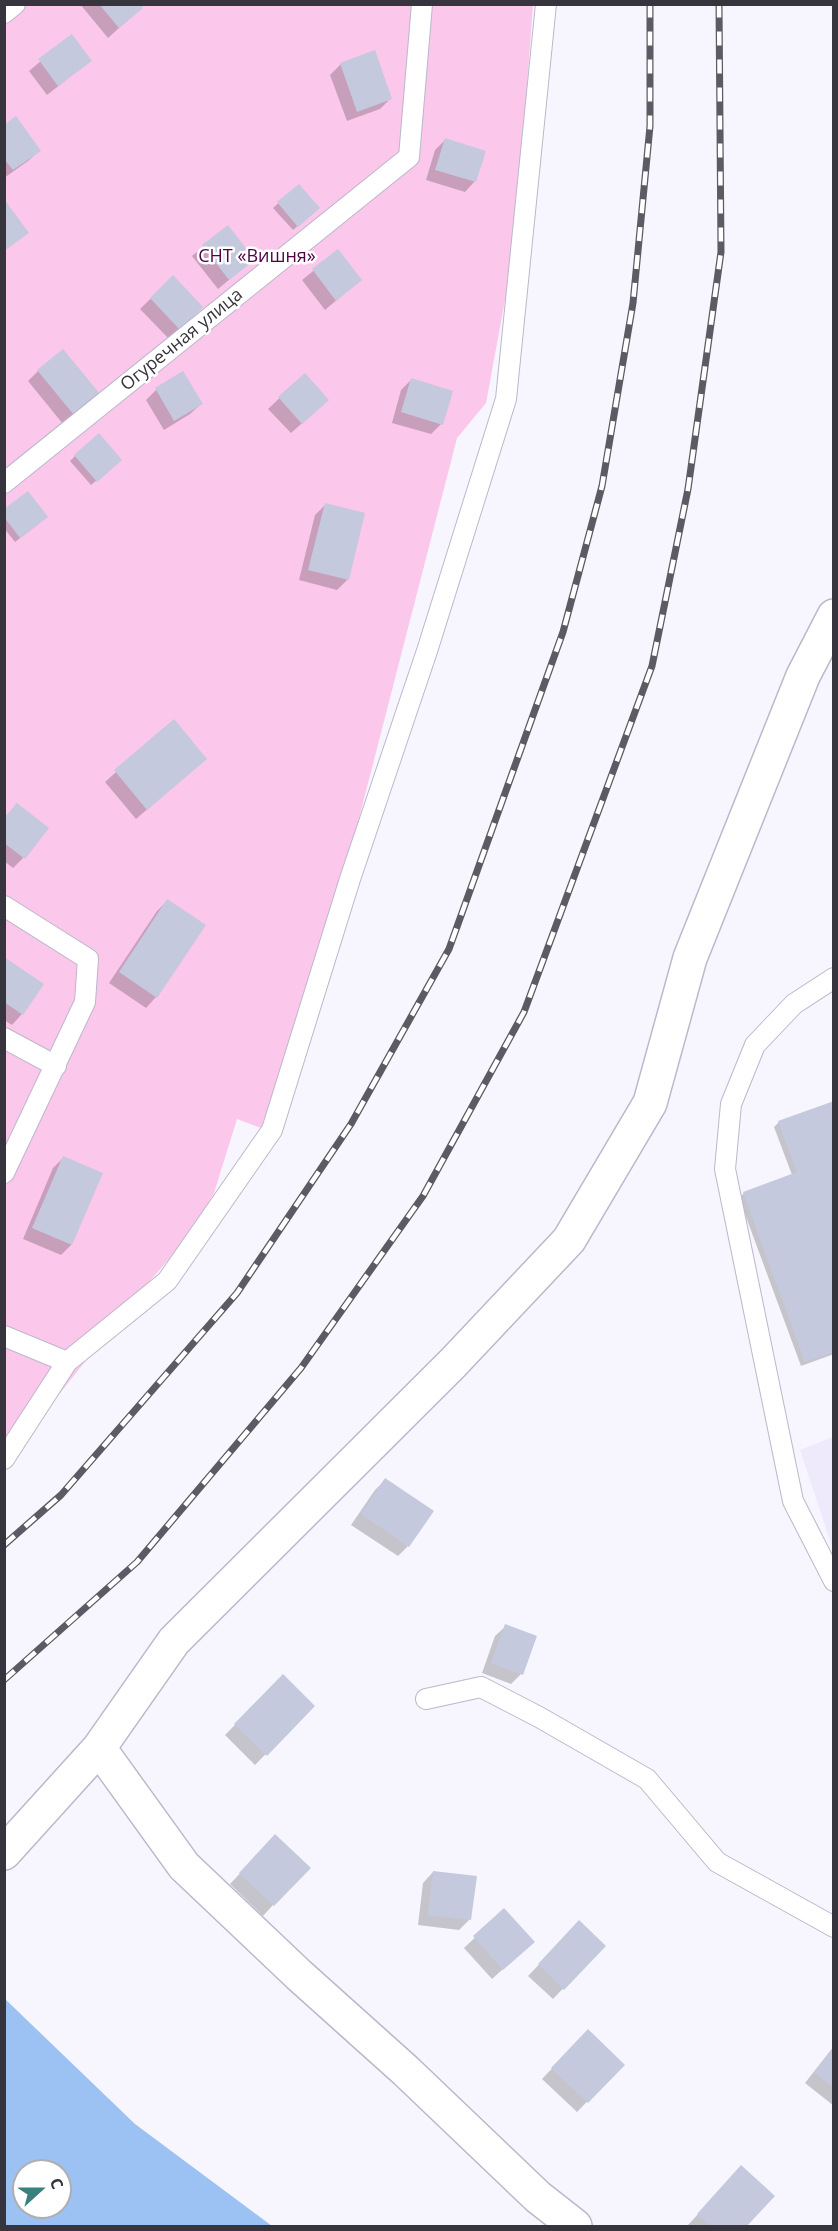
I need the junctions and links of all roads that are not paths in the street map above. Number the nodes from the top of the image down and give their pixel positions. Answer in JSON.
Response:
{"nodes":[{"id":1,"x":15,"y":4,"type":"edge"},
{"id":2,"x":422,"y":4,"type":"edge"},
{"id":3,"x":546,"y":4,"type":"edge"},
{"id":4,"x":4,"y":13,"type":"edge"},
{"id":5,"x":4,"y":483,"type":"edge"},
{"id":6,"x":834,"y":616,"type":"edge"},
{"id":7,"x":4,"y":906,"type":"edge"},
{"id":8,"x":834,"y":978,"type":"edge"},
{"id":9,"x":4,"y":1038,"type":"edge"},
{"id":10,"x":56,"y":1066,"type":"junction"},
{"id":11,"x":4,"y":1173,"type":"edge"},
{"id":12,"x":4,"y":1336,"type":"edge"},
{"id":13,"x":67,"y":1362,"type":"junction"},
{"id":14,"x":4,"y":1459,"type":"edge"},
{"id":15,"x":834,"y":1581,"type":"edge"},
{"id":16,"x":426,"y":1699,"type":"dead end"},
{"id":17,"x":99,"y":1748,"type":"junction"},
{"id":18,"x":4,"y":1853,"type":"edge"},
{"id":19,"x":834,"y":1927,"type":"edge"},
{"id":20,"x":575,"y":2226,"type":"edge"}],
"edges":[{"from":1,"to":4,"type":"lane"},
{"from":2,"to":5,"type":"lane","name":"Огуречная улица"},
{"from":3,"to":13,"type":"lane"},
{"from":6,"to":17,"type":"street"},
{"from":7,"to":10,"type":"lane"},
{"from":8,"to":15,"type":"lane"},
{"from":9,"to":10,"type":"lane"},
{"from":10,"to":11,"type":"lane"},
{"from":12,"to":13,"type":"lane"},
{"from":13,"to":14,"type":"lane"},
{"from":16,"to":19,"type":"lane"},
{"from":17,"to":18,"type":"street"},
{"from":17,"to":20,"type":"street"}]}
